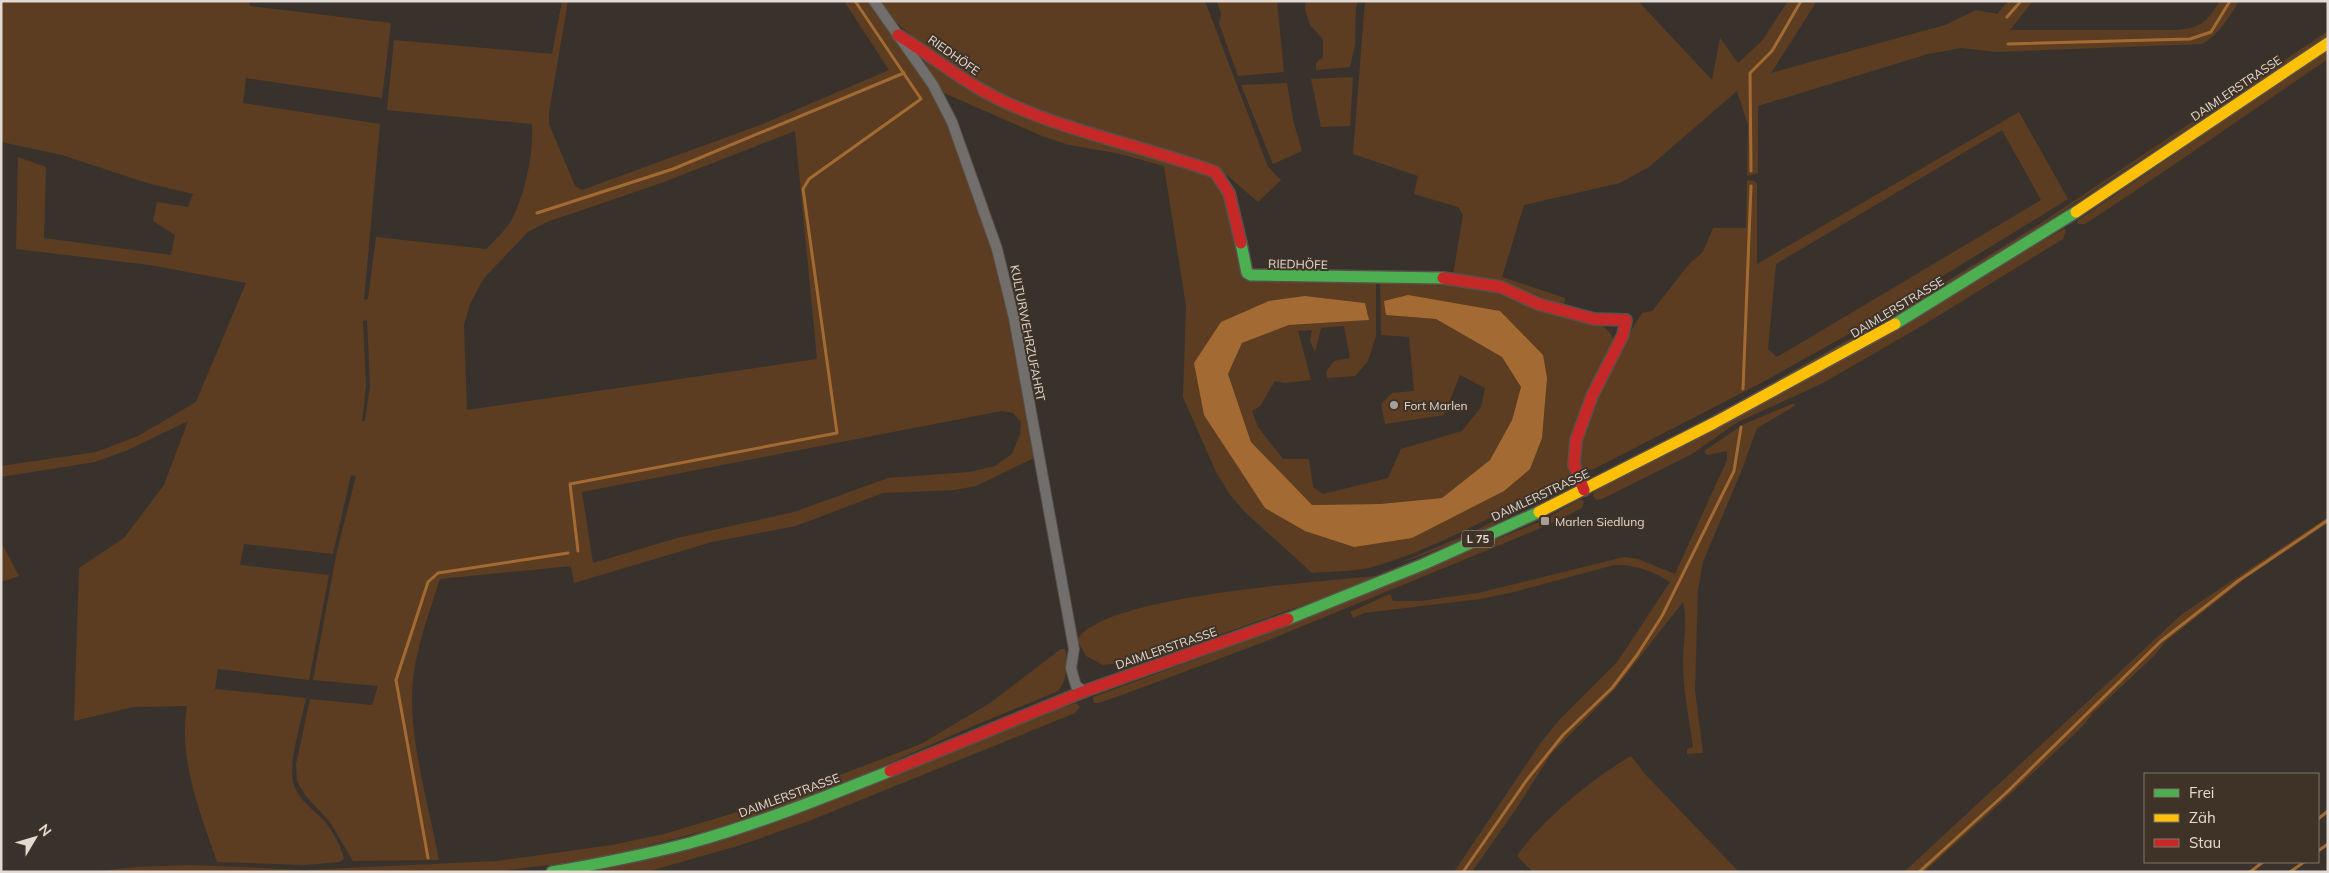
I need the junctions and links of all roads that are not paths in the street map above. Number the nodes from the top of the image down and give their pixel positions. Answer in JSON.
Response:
{"nodes":[{"id":1,"x":874,"y":1,"type":"edge"},
{"id":2,"x":898,"y":35,"type":"junction"},
{"id":3,"x":2328,"y":43,"type":"edge"},
{"id":4,"x":1582,"y":484,"type":"junction"},
{"id":5,"x":1084,"y":692,"type":"junction"},
{"id":6,"x":552,"y":872,"type":"edge"}],
"edges":[{"from":1,"to":2,"type":"street","name":"KULTURWEHRZUFAHRT"},
{"from":2,"to":4,"type":"main road","name":"RIEDHÖFE"},
{"from":2,"to":5,"type":"street","name":"KULTURWEHRZUFAHRT"},
{"from":3,"to":4,"type":"main road","name":"DAIMLERSTRASSE","number":"L 75"},
{"from":4,"to":5,"type":"main road","name":"DAIMLERSTRASSE","number":"L 75"},
{"from":5,"to":6,"type":"main road","name":"DAIMLERSTRASSE","number":"L 75"}]}
